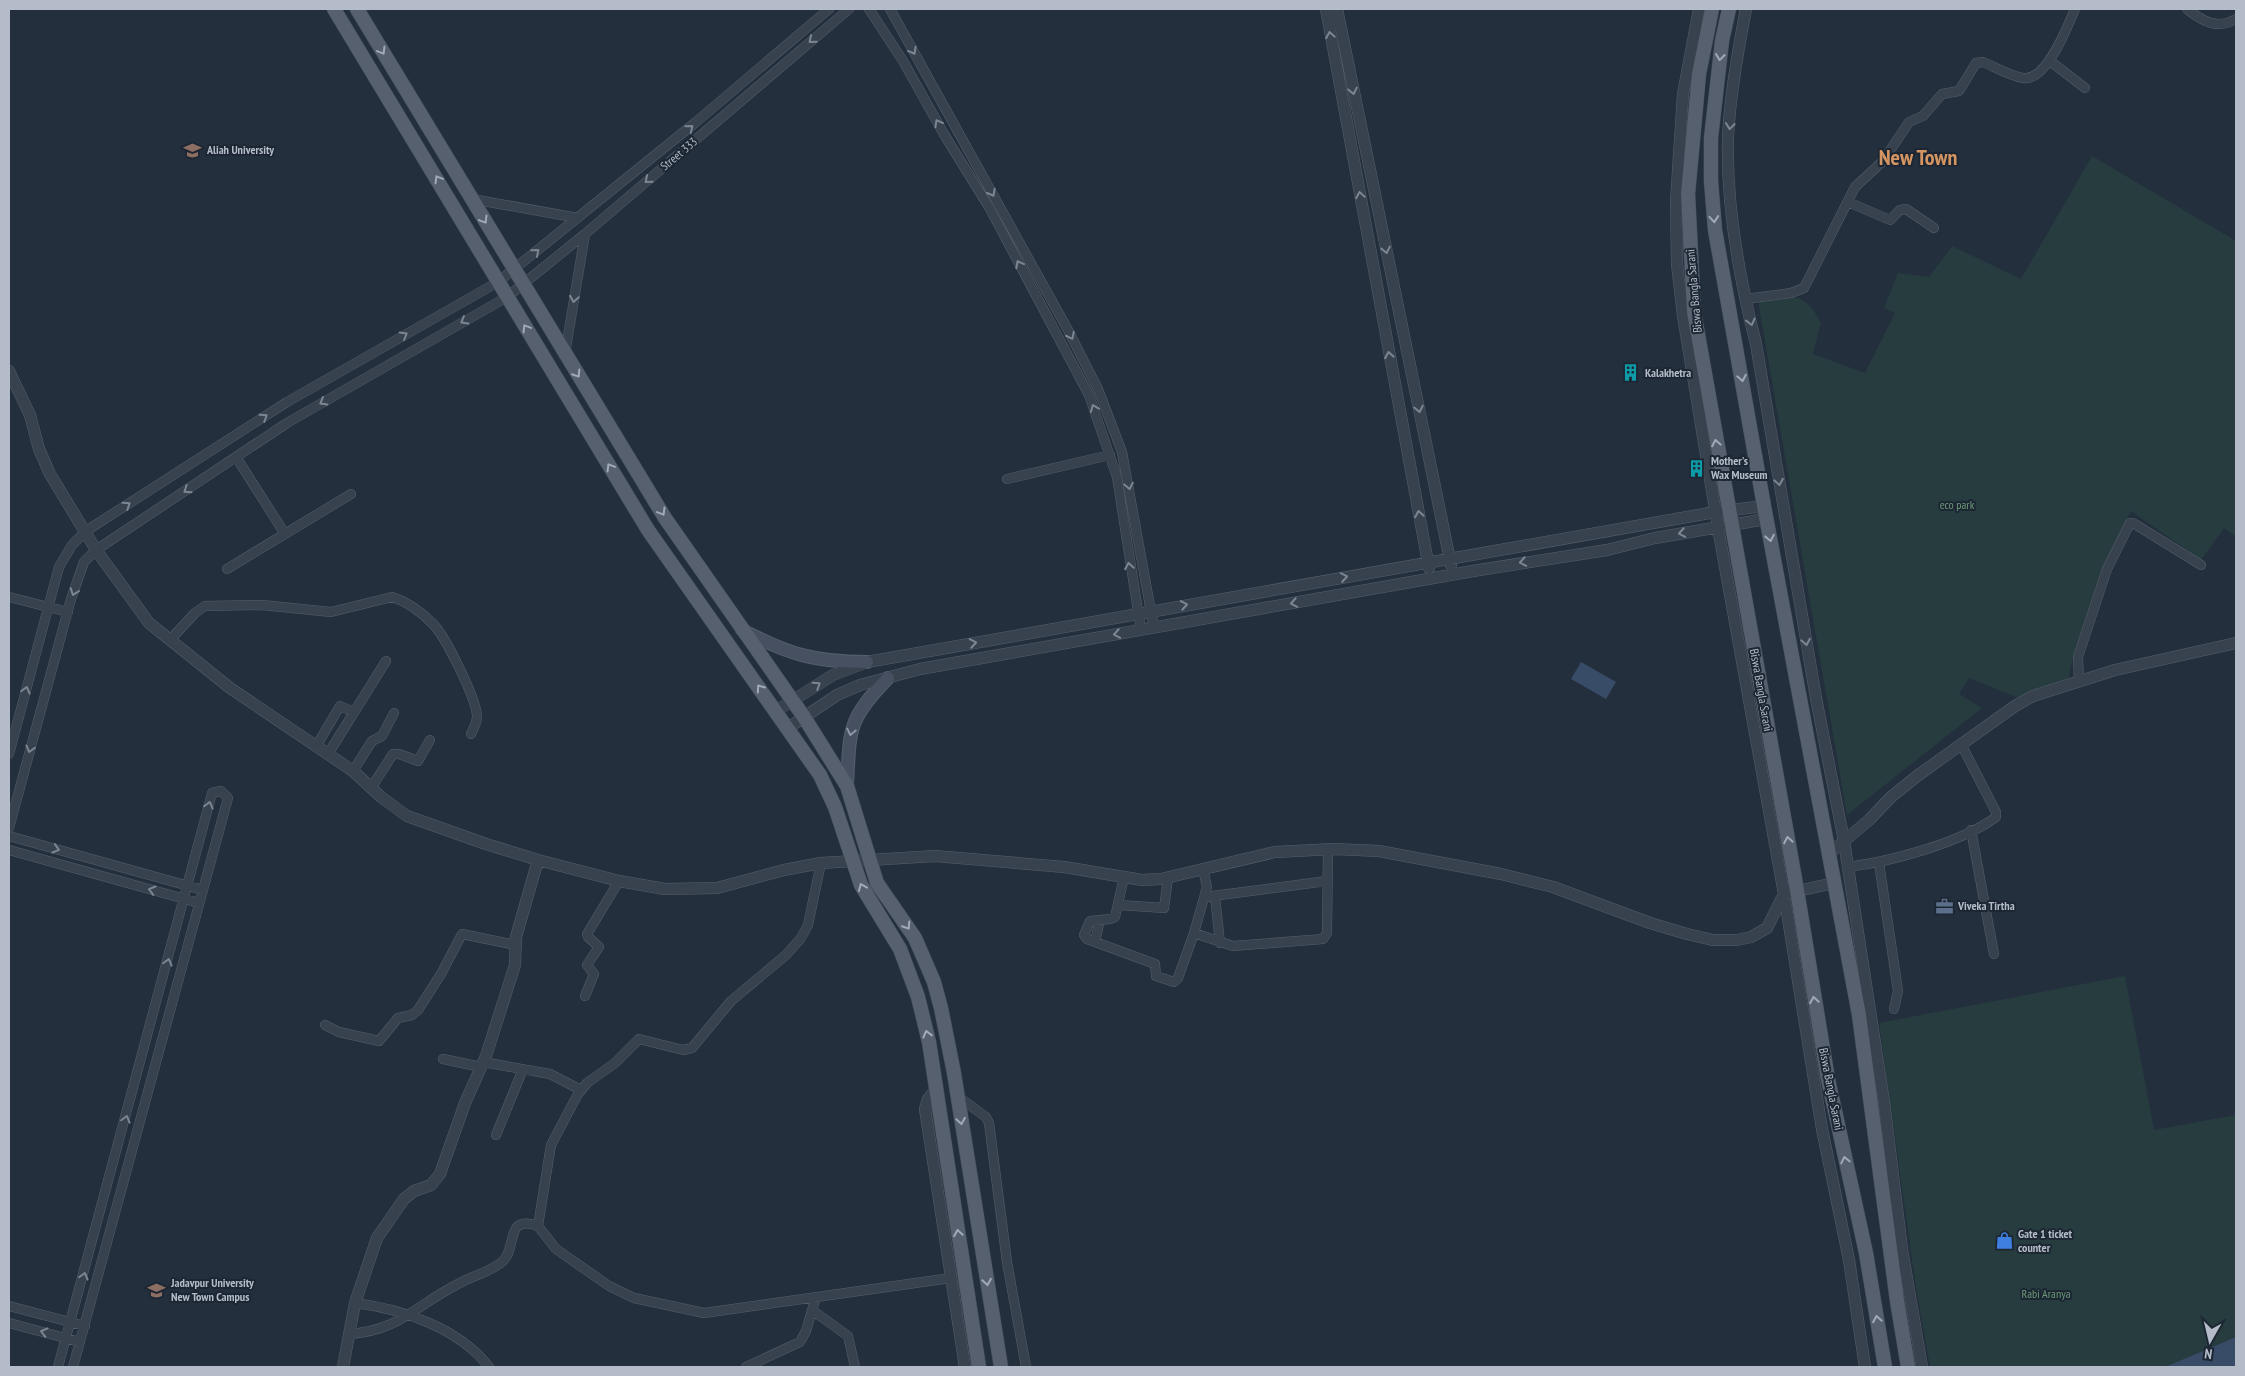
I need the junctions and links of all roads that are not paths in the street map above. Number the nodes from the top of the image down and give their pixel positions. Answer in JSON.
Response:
{"nodes":[{"id":1,"x":334,"y":9,"type":"edge"},
{"id":2,"x":357,"y":9,"type":"edge"},
{"id":3,"x":829,"y":9,"type":"edge"},
{"id":4,"x":849,"y":9,"type":"edge"},
{"id":5,"x":869,"y":9,"type":"edge"},
{"id":6,"x":890,"y":9,"type":"edge"},
{"id":7,"x":1326,"y":9,"type":"edge"},
{"id":8,"x":1336,"y":9,"type":"edge"},
{"id":9,"x":1698,"y":9,"type":"edge"},
{"id":10,"x":1712,"y":9,"type":"edge"},
{"id":11,"x":1729,"y":9,"type":"edge"},
{"id":12,"x":1746,"y":9,"type":"edge"},
{"id":13,"x":2075,"y":9,"type":"edge"},
{"id":14,"x":2187,"y":9,"type":"edge"},
{"id":15,"x":2236,"y":19,"type":"edge"},
{"id":16,"x":2050,"y":61,"type":"junction"},
{"id":17,"x":2085,"y":88,"type":"dead end"},
{"id":18,"x":472,"y":199,"type":"junction"},
{"id":19,"x":1848,"y":202,"type":"junction"},
{"id":20,"x":578,"y":218,"type":"junction"},
{"id":21,"x":1934,"y":228,"type":"dead end"},
{"id":22,"x":585,"y":234,"type":"junction"},
{"id":23,"x":515,"y":270,"type":"junction"},
{"id":24,"x":498,"y":282,"type":"junction"},
{"id":25,"x":524,"y":284,"type":"junction"},
{"id":26,"x":507,"y":297,"type":"junction"},
{"id":27,"x":1745,"y":299,"type":"junction"},
{"id":28,"x":565,"y":355,"type":"junction"},
{"id":29,"x":9,"y":371,"type":"edge"},
{"id":30,"x":1110,"y":455,"type":"junction"},
{"id":31,"x":236,"y":457,"type":"junction"},
{"id":32,"x":1007,"y":479,"type":"dead end"},
{"id":33,"x":350,"y":494,"type":"dead end"},
{"id":34,"x":1721,"y":511,"type":"junction"},
{"id":35,"x":1765,"y":512,"type":"junction"},
{"id":36,"x":1724,"y":526,"type":"junction"},
{"id":37,"x":86,"y":531,"type":"junction"},
{"id":38,"x":285,"y":534,"type":"junction"},
{"id":39,"x":96,"y":550,"type":"junction"},
{"id":40,"x":1450,"y":558,"type":"junction"},
{"id":41,"x":1427,"y":562,"type":"junction"},
{"id":42,"x":2201,"y":565,"type":"dead end"},
{"id":43,"x":227,"y":569,"type":"dead end"},
{"id":44,"x":1454,"y":574,"type":"junction"},
{"id":45,"x":1431,"y":578,"type":"junction"},
{"id":46,"x":9,"y":597,"type":"edge"},
{"id":47,"x":48,"y":607,"type":"junction"},
{"id":48,"x":1150,"y":611,"type":"junction"},
{"id":49,"x":68,"y":612,"type":"junction"},
{"id":50,"x":1137,"y":614,"type":"junction"},
{"id":51,"x":1154,"y":628,"type":"junction"},
{"id":52,"x":742,"y":630,"type":"junction"},
{"id":53,"x":1141,"y":630,"type":"junction"},
{"id":54,"x":170,"y":640,"type":"junction"},
{"id":55,"x":2236,"y":642,"type":"edge"},
{"id":56,"x":386,"y":661,"type":"dead end"},
{"id":57,"x":867,"y":662,"type":"junction"},
{"id":58,"x":888,"y":678,"type":"junction"},
{"id":59,"x":2079,"y":681,"type":"junction"},
{"id":60,"x":792,"y":701,"type":"junction"},
{"id":61,"x":776,"y":711,"type":"junction"},
{"id":62,"x":354,"y":712,"type":"junction"},
{"id":63,"x":394,"y":713,"type":"dead end"},
{"id":64,"x":804,"y":717,"type":"junction"},
{"id":65,"x":788,"y":728,"type":"junction"},
{"id":66,"x":471,"y":734,"type":"dead end"},
{"id":67,"x":430,"y":740,"type":"dead end"},
{"id":68,"x":1961,"y":744,"type":"junction"},
{"id":69,"x":316,"y":745,"type":"junction"},
{"id":70,"x":9,"y":754,"type":"edge"},
{"id":71,"x":328,"y":754,"type":"junction"},
{"id":72,"x":353,"y":771,"type":"junction"},
{"id":73,"x":847,"y":786,"type":"junction"},
{"id":74,"x":372,"y":788,"type":"junction"},
{"id":75,"x":9,"y":828,"type":"edge"},
{"id":76,"x":1971,"y":830,"type":"junction"},
{"id":77,"x":9,"y":836,"type":"edge"},
{"id":78,"x":1844,"y":841,"type":"junction"},
{"id":79,"x":1328,"y":849,"type":"junction"},
{"id":80,"x":9,"y":850,"type":"edge"},
{"id":81,"x":1830,"y":853,"type":"junction"},
{"id":82,"x":538,"y":860,"type":"junction"},
{"id":83,"x":869,"y":861,"type":"junction"},
{"id":84,"x":822,"y":863,"type":"junction"},
{"id":85,"x":853,"y":863,"type":"junction"},
{"id":86,"x":1879,"y":863,"type":"junction"},
{"id":87,"x":1847,"y":867,"type":"junction"},
{"id":88,"x":1203,"y":869,"type":"junction"},
{"id":89,"x":1124,"y":877,"type":"junction"},
{"id":90,"x":1168,"y":878,"type":"junction"},
{"id":91,"x":619,"y":881,"type":"junction"},
{"id":92,"x":1327,"y":881,"type":"junction"},
{"id":93,"x":1834,"y":883,"type":"junction"},
{"id":94,"x":188,"y":886,"type":"junction"},
{"id":95,"x":203,"y":890,"type":"junction"},
{"id":96,"x":1791,"y":892,"type":"junction"},
{"id":97,"x":1210,"y":897,"type":"junction"},
{"id":98,"x":184,"y":899,"type":"junction"},
{"id":99,"x":199,"y":903,"type":"junction"},
{"id":100,"x":1119,"y":904,"type":"junction"},
{"id":101,"x":1194,"y":933,"type":"junction"},
{"id":102,"x":1220,"y":943,"type":"junction"},
{"id":103,"x":516,"y":944,"type":"junction"},
{"id":104,"x":1994,"y":954,"type":"dead end"},
{"id":105,"x":585,"y":996,"type":"dead end"},
{"id":106,"x":1894,"y":1009,"type":"dead end"},
{"id":107,"x":325,"y":1025,"type":"dead end"},
{"id":108,"x":443,"y":1059,"type":"dead end"},
{"id":109,"x":482,"y":1064,"type":"junction"},
{"id":110,"x":523,"y":1069,"type":"junction"},
{"id":111,"x":936,"y":1089,"type":"junction"},
{"id":112,"x":581,"y":1090,"type":"junction"},
{"id":113,"x":957,"y":1096,"type":"junction"},
{"id":114,"x":496,"y":1135,"type":"dead end"},
{"id":115,"x":538,"y":1226,"type":"junction"},
{"id":116,"x":951,"y":1278,"type":"junction"},
{"id":117,"x":816,"y":1297,"type":"junction"},
{"id":118,"x":355,"y":1303,"type":"junction"},
{"id":119,"x":9,"y":1306,"type":"edge"},
{"id":120,"x":812,"y":1310,"type":"junction"},
{"id":121,"x":408,"y":1316,"type":"junction"},
{"id":122,"x":9,"y":1323,"type":"edge"},
{"id":123,"x":71,"y":1323,"type":"junction"},
{"id":124,"x":85,"y":1326,"type":"junction"},
{"id":125,"x":349,"y":1334,"type":"junction"},
{"id":126,"x":66,"y":1338,"type":"junction"},
{"id":127,"x":80,"y":1342,"type":"junction"},
{"id":128,"x":58,"y":1367,"type":"edge"},
{"id":129,"x":73,"y":1367,"type":"edge"},
{"id":130,"x":344,"y":1367,"type":"edge"},
{"id":131,"x":489,"y":1367,"type":"edge"},
{"id":132,"x":746,"y":1367,"type":"edge"},
{"id":133,"x":855,"y":1367,"type":"edge"},
{"id":134,"x":965,"y":1367,"type":"edge"},
{"id":135,"x":979,"y":1367,"type":"edge"},
{"id":136,"x":1001,"y":1367,"type":"edge"},
{"id":137,"x":1026,"y":1367,"type":"edge"},
{"id":138,"x":1865,"y":1367,"type":"edge"},
{"id":139,"x":1885,"y":1367,"type":"edge"},
{"id":140,"x":1908,"y":1367,"type":"edge"},
{"id":141,"x":1922,"y":1367,"type":"edge"}],
"edges":[{"from":24,"to":1,"type":"main road","one_way":true},
{"from":2,"to":18,"type":"main road","one_way":true},
{"from":20,"to":3,"type":"street","name":"Street 333","one_way":true},
{"from":4,"to":22,"type":"street","name":"Street 333","one_way":true},
{"from":30,"to":5,"type":"street","one_way":true},
{"from":6,"to":48,"type":"street","one_way":true},
{"from":41,"to":7,"type":"street","one_way":true},
{"from":8,"to":40,"type":"street","one_way":true},
{"from":9,"to":34,"type":"street"},
{"from":34,"to":10,"type":"main road","name":"Biswa Bangla Sarani","one_way":true},
{"from":11,"to":35,"type":"main road","one_way":true},
{"from":12,"to":27,"type":"street","one_way":true},
{"from":13,"to":16,"type":"street"},
{"from":14,"to":15,"type":"street"},
{"from":16,"to":17,"type":"street"},
{"from":16,"to":19,"type":"street"},
{"from":18,"to":20,"type":"street"},
{"from":18,"to":23,"type":"main road","one_way":true},
{"from":19,"to":21,"type":"street"},
{"from":19,"to":27,"type":"street"},
{"from":23,"to":20,"type":"street","name":"Street 333","one_way":true},
{"from":22,"to":25,"type":"street","name":"Street 333"},
{"from":22,"to":28,"type":"street","one_way":true},
{"from":23,"to":24,"type":"street","name":"Street 333"},
{"from":23,"to":25,"type":"main road"},
{"from":24,"to":26,"type":"main road"},
{"from":37,"to":24,"type":"street","name":"Street 333","one_way":true},
{"from":25,"to":26,"type":"street","name":"Street 333"},
{"from":25,"to":28,"type":"main road"},
{"from":26,"to":31,"type":"street","name":"Street 333","one_way":true},
{"from":61,"to":26,"type":"main road","one_way":true},
{"from":27,"to":78,"type":"street","one_way":true},
{"from":28,"to":52,"type":"main road","one_way":true},
{"from":29,"to":37,"type":"street"},
{"from":30,"to":32,"type":"street"},
{"from":50,"to":30,"type":"street","one_way":true},
{"from":31,"to":38,"type":"street"},
{"from":31,"to":39,"type":"street","name":"Street 333","one_way":true},
{"from":33,"to":38,"type":"street"},
{"from":34,"to":35,"type":"street"},
{"from":34,"to":36,"type":"main road","name":"Biswa Bangla Sarani"},
{"from":34,"to":40,"type":"street"},
{"from":35,"to":36,"type":"street"},
{"from":35,"to":81,"type":"main road","one_way":true},
{"from":36,"to":44,"type":"street","one_way":true},
{"from":36,"to":96,"type":"main road","name":"Biswa Bangla Sarani"},
{"from":37,"to":39,"type":"street"},
{"from":37,"to":47,"type":"street","name":"Street 333"},
{"from":38,"to":43,"type":"street"},
{"from":39,"to":49,"type":"street","one_way":true},
{"from":39,"to":54,"type":"street"},
{"from":40,"to":41,"type":"street"},
{"from":40,"to":44,"type":"street"},
{"from":41,"to":45,"type":"street"},
{"from":48,"to":41,"type":"street","one_way":true},
{"from":42,"to":59,"type":"street"},
{"from":44,"to":45,"type":"street"},
{"from":45,"to":51,"type":"street","one_way":true},
{"from":46,"to":47,"type":"street"},
{"from":47,"to":49,"type":"street"},
{"from":70,"to":47,"type":"street","name":"Street 333","one_way":true},
{"from":48,"to":50,"type":"street"},
{"from":48,"to":51,"type":"street"},
{"from":49,"to":75,"type":"street","one_way":true},
{"from":50,"to":53,"type":"street"},
{"from":57,"to":50,"type":"street","one_way":true},
{"from":51,"to":53,"type":"street"},
{"from":52,"to":57,"type":"main road"},
{"from":52,"to":60,"type":"main road"},
{"from":53,"to":58,"type":"street","one_way":true},
{"from":54,"to":66,"type":"street"},
{"from":54,"to":69,"type":"street"},
{"from":55,"to":59,"type":"street"},
{"from":56,"to":62,"type":"street"},
{"from":60,"to":57,"type":"street","one_way":true},
{"from":58,"to":64,"type":"street"},
{"from":58,"to":73,"type":"main road","one_way":true},
{"from":59,"to":68,"type":"street"},
{"from":60,"to":61,"type":"street"},
{"from":60,"to":64,"type":"main road"},
{"from":61,"to":65,"type":"main road"},
{"from":62,"to":69,"type":"street"},
{"from":62,"to":71,"type":"street"},
{"from":63,"to":72,"type":"street"},
{"from":64,"to":65,"type":"street"},
{"from":64,"to":73,"type":"main road"},
{"from":65,"to":85,"type":"main road"},
{"from":67,"to":74,"type":"street"},
{"from":68,"to":76,"type":"street"},
{"from":68,"to":78,"type":"street"},
{"from":69,"to":71,"type":"street"},
{"from":71,"to":72,"type":"street"},
{"from":72,"to":74,"type":"street"},
{"from":73,"to":83,"type":"main road"},
{"from":74,"to":82,"type":"street"},
{"from":76,"to":86,"type":"street"},
{"from":76,"to":104,"type":"street"},
{"from":77,"to":94,"type":"street","one_way":true},
{"from":78,"to":81,"type":"street"},
{"from":78,"to":87,"type":"street"},
{"from":79,"to":88,"type":"street"},
{"from":79,"to":92,"type":"street"},
{"from":79,"to":96,"type":"street"},
{"from":98,"to":80,"type":"street","one_way":true},
{"from":81,"to":93,"type":"main road"},
{"from":82,"to":91,"type":"street"},
{"from":82,"to":103,"type":"street"},
{"from":83,"to":85,"type":"street"},
{"from":83,"to":89,"type":"street"},
{"from":83,"to":113,"type":"main road","one_way":true},
{"from":84,"to":85,"type":"street"},
{"from":84,"to":91,"type":"street"},
{"from":84,"to":112,"type":"street"},
{"from":111,"to":85,"type":"main road","one_way":true},
{"from":86,"to":87,"type":"street"},
{"from":86,"to":106,"type":"street"},
{"from":87,"to":141,"type":"street"},
{"from":88,"to":90,"type":"street"},
{"from":88,"to":97,"type":"street"},
{"from":89,"to":90,"type":"street"},
{"from":89,"to":100,"type":"street"},
{"from":90,"to":100,"type":"street"},
{"from":91,"to":105,"type":"street"},
{"from":92,"to":97,"type":"street"},
{"from":92,"to":102,"type":"street"},
{"from":93,"to":96,"type":"street"},
{"from":93,"to":140,"type":"main road"},
{"from":94,"to":95,"type":"street"},
{"from":94,"to":95,"type":"street","one_way":true},
{"from":94,"to":98,"type":"street"},
{"from":95,"to":99,"type":"street"},
{"from":96,"to":138,"type":"street"},
{"from":139,"to":96,"type":"main road","name":"Biswa Bangla Sarani","one_way":true},
{"from":97,"to":101,"type":"street"},
{"from":97,"to":102,"type":"street"},
{"from":98,"to":99,"type":"street"},
{"from":123,"to":98,"type":"street","one_way":true},
{"from":99,"to":124,"type":"street"},
{"from":100,"to":101,"type":"street"},
{"from":101,"to":102,"type":"street"},
{"from":103,"to":107,"type":"street"},
{"from":103,"to":109,"type":"street"},
{"from":108,"to":109,"type":"street"},
{"from":109,"to":110,"type":"street"},
{"from":109,"to":118,"type":"street"},
{"from":110,"to":112,"type":"street"},
{"from":110,"to":114,"type":"street"},
{"from":111,"to":116,"type":"street"},
{"from":135,"to":111,"type":"main road","one_way":true},
{"from":112,"to":115,"type":"street"},
{"from":113,"to":136,"type":"main road","one_way":true},
{"from":113,"to":137,"type":"street"},
{"from":115,"to":117,"type":"street"},
{"from":115,"to":121,"type":"street"},
{"from":116,"to":117,"type":"street"},
{"from":116,"to":134,"type":"street"},
{"from":117,"to":120,"type":"street"},
{"from":118,"to":121,"type":"street"},
{"from":118,"to":125,"type":"street"},
{"from":119,"to":123,"type":"street"},
{"from":120,"to":132,"type":"street"},
{"from":120,"to":133,"type":"street"},
{"from":121,"to":125,"type":"street"},
{"from":121,"to":131,"type":"street"},
{"from":126,"to":122,"type":"street","one_way":true},
{"from":123,"to":124,"type":"street"},
{"from":123,"to":126,"type":"street"},
{"from":124,"to":127,"type":"street"},
{"from":125,"to":130,"type":"street"},
{"from":126,"to":127,"type":"street"},
{"from":126,"to":128,"type":"street"},
{"from":127,"to":129,"type":"street"}]}
